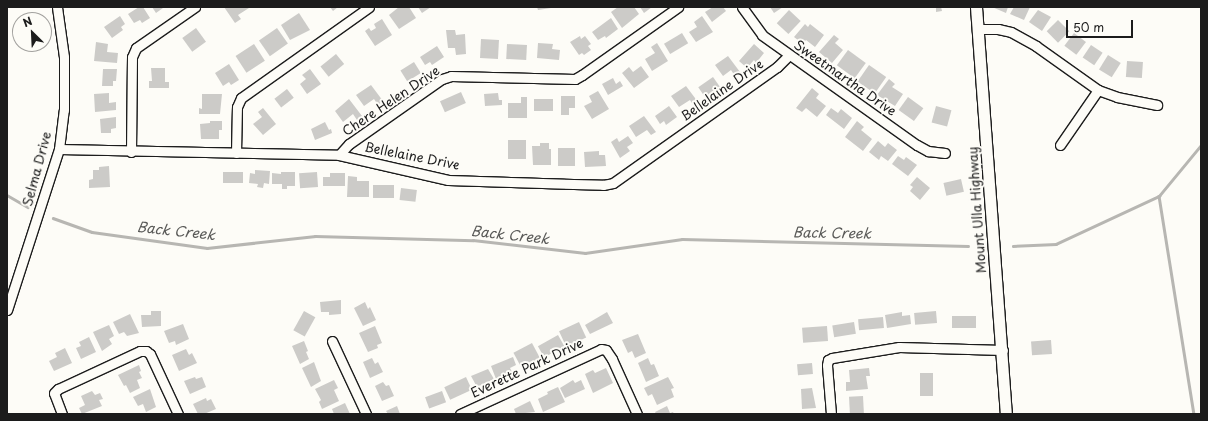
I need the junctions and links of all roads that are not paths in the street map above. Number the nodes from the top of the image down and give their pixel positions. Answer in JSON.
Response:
{"nodes":[{"id":1,"x":57,"y":7,"type":"edge"},
{"id":2,"x":194,"y":7,"type":"edge"},
{"id":3,"x":369,"y":7,"type":"edge"},
{"id":4,"x":678,"y":7,"type":"edge"},
{"id":5,"x":742,"y":7,"type":"edge"},
{"id":6,"x":976,"y":7,"type":"edge"},
{"id":7,"x":977,"y":29,"type":"junction"},
{"id":8,"x":789,"y":55,"type":"junction"},
{"id":9,"x":1098,"y":90,"type":"junction"},
{"id":10,"x":1157,"y":105,"type":"dead end"},
{"id":11,"x":1060,"y":145,"type":"dead end"},
{"id":12,"x":59,"y":149,"type":"junction"},
{"id":13,"x":131,"y":152,"type":"junction"},
{"id":14,"x":236,"y":153,"type":"junction"},
{"id":15,"x":945,"y":153,"type":"dead end"},
{"id":16,"x":339,"y":155,"type":"junction"},
{"id":17,"x":7,"y":310,"type":"edge"},
{"id":18,"x":332,"y":341,"type":"dead end"},
{"id":19,"x":1003,"y":350,"type":"junction"},
{"id":20,"x":1006,"y":412,"type":"edge"},
{"id":21,"x":62,"y":414,"type":"edge"},
{"id":22,"x":178,"y":414,"type":"edge"},
{"id":23,"x":366,"y":414,"type":"edge"},
{"id":24,"x":460,"y":414,"type":"edge"},
{"id":25,"x":638,"y":414,"type":"edge"},
{"id":26,"x":831,"y":414,"type":"edge"}],
"edges":[{"from":1,"to":12,"type":"street","name":"Selma Drive"},
{"from":2,"to":13,"type":"street"},
{"from":3,"to":14,"type":"street"},
{"from":4,"to":16,"type":"street","name":"Chere Helen Drive"},
{"from":5,"to":8,"type":"street","name":"Sweetmartha Drive"},
{"from":6,"to":7,"type":"main road","name":"Mount Ulla Highway"},
{"from":7,"to":9,"type":"street"},
{"from":7,"to":19,"type":"main road","name":"Mount Ulla Highway"},
{"from":8,"to":15,"type":"street","name":"Sweetmartha Drive"},
{"from":8,"to":16,"type":"street","name":"Bellelaine Drive"},
{"from":9,"to":10,"type":"street"},
{"from":9,"to":11,"type":"street"},
{"from":12,"to":13,"type":"street","name":"Bellelaine Drive"},
{"from":12,"to":17,"type":"street","name":"Selma Drive"},
{"from":13,"to":14,"type":"street","name":"Bellelaine Drive"},
{"from":14,"to":16,"type":"street","name":"Bellelaine Drive"},
{"from":18,"to":23,"type":"street"},
{"from":19,"to":20,"type":"main road","name":"Mount Ulla Highway"},
{"from":19,"to":26,"type":"street"},
{"from":21,"to":22,"type":"street"},
{"from":24,"to":25,"type":"street","name":"Everette Park Drive"}]}
